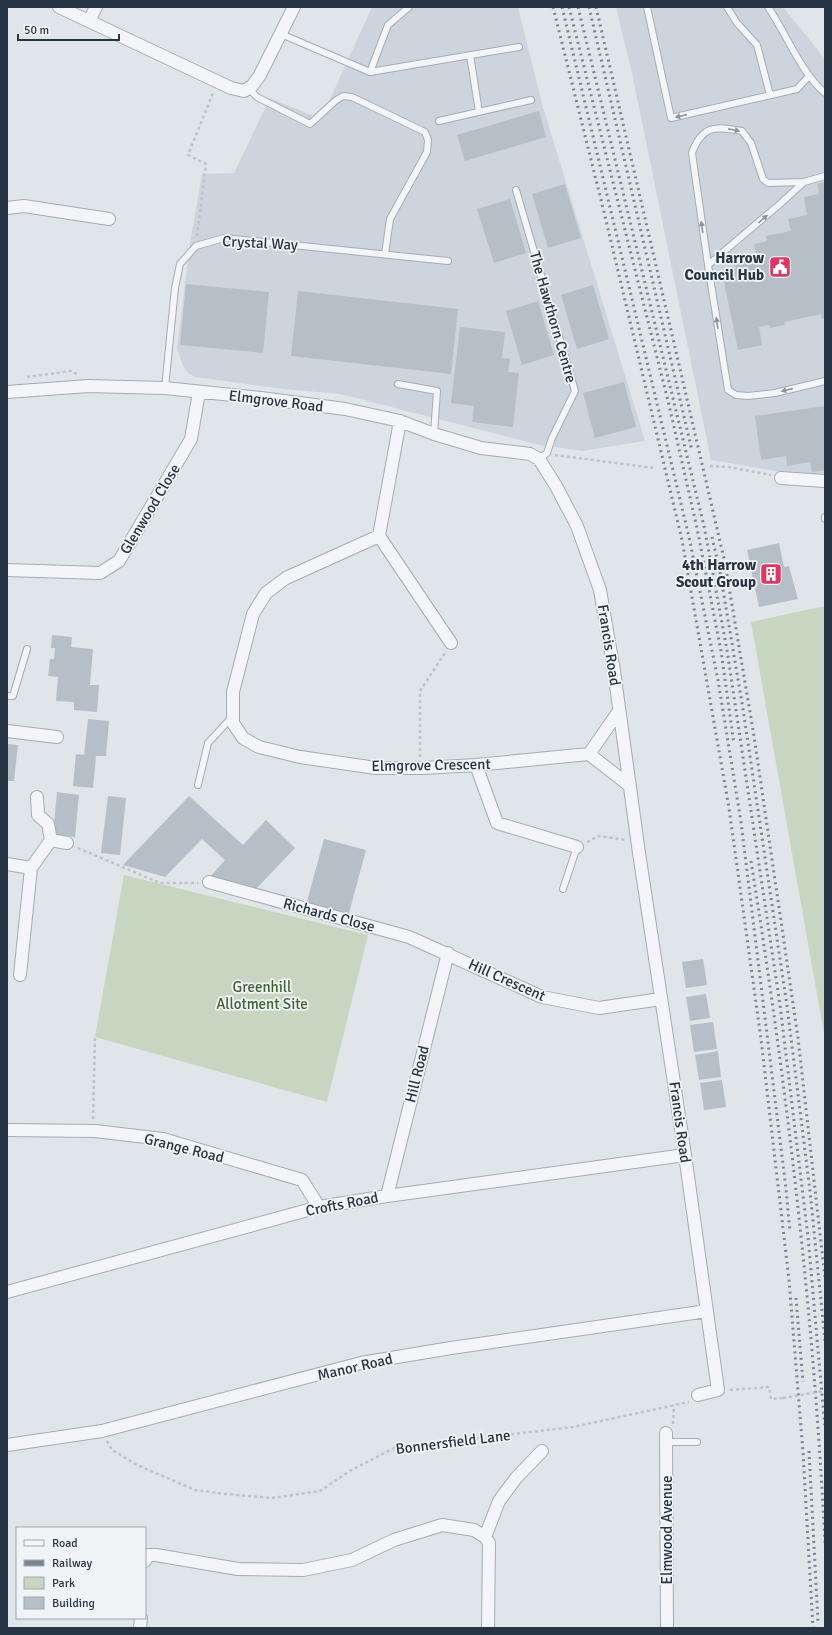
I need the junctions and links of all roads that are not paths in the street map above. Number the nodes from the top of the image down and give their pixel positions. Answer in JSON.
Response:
{"nodes":[{"id":1,"x":59,"y":7,"type":"edge"},
{"id":2,"x":96,"y":7,"type":"edge"},
{"id":3,"x":294,"y":7,"type":"edge"},
{"id":4,"x":409,"y":7,"type":"edge"},
{"id":5,"x":648,"y":7,"type":"edge"},
{"id":6,"x":727,"y":7,"type":"edge"},
{"id":7,"x":768,"y":7,"type":"edge"},
{"id":8,"x":89,"y":21,"type":"junction"},
{"id":9,"x":281,"y":34,"type":"junction"},
{"id":10,"x":519,"y":47,"type":"dead end"},
{"id":11,"x":470,"y":55,"type":"junction"},
{"id":12,"x":370,"y":72,"type":"junction"},
{"id":13,"x":809,"y":76,"type":"junction"},
{"id":14,"x":248,"y":88,"type":"junction"},
{"id":15,"x":825,"y":93,"type":"edge"},
{"id":16,"x":770,"y":95,"type":"junction"},
{"id":17,"x":531,"y":100,"type":"dead end"},
{"id":18,"x":479,"y":112,"type":"junction"},
{"id":19,"x":439,"y":121,"type":"dead end"},
{"id":20,"x":825,"y":176,"type":"edge"},
{"id":21,"x":804,"y":182,"type":"junction"},
{"id":22,"x":516,"y":190,"type":"dead end"},
{"id":23,"x":7,"y":208,"type":"edge"},
{"id":24,"x":109,"y":219,"type":"dead end"},
{"id":25,"x":385,"y":254,"type":"junction"},
{"id":26,"x":448,"y":261,"type":"dead end"},
{"id":27,"x":708,"y":265,"type":"junction"},
{"id":28,"x":825,"y":381,"type":"edge"},
{"id":29,"x":398,"y":384,"type":"dead end"},
{"id":30,"x":166,"y":388,"type":"junction"},
{"id":31,"x":7,"y":392,"type":"edge"},
{"id":32,"x":199,"y":392,"type":"junction"},
{"id":33,"x":400,"y":421,"type":"junction"},
{"id":34,"x":434,"y":434,"type":"junction"},
{"id":35,"x":543,"y":456,"type":"junction"},
{"id":36,"x":781,"y":478,"type":"road end"},
{"id":37,"x":825,"y":481,"type":"edge"},
{"id":38,"x":379,"y":536,"type":"junction"},
{"id":39,"x":7,"y":570,"type":"edge"},
{"id":40,"x":451,"y":643,"type":"road end"},
{"id":41,"x":27,"y":649,"type":"dead end"},
{"id":42,"x":7,"y":696,"type":"edge"},
{"id":43,"x":619,"y":711,"type":"junction"},
{"id":44,"x":233,"y":716,"type":"junction"},
{"id":45,"x":7,"y":731,"type":"edge"},
{"id":46,"x":57,"y":737,"type":"dead end"},
{"id":47,"x":589,"y":754,"type":"junction"},
{"id":48,"x":476,"y":765,"type":"junction"},
{"id":49,"x":198,"y":785,"type":"dead end"},
{"id":50,"x":630,"y":786,"type":"junction"},
{"id":51,"x":37,"y":797,"type":"dead end"},
{"id":52,"x":51,"y":840,"type":"junction"},
{"id":53,"x":67,"y":843,"type":"road end"},
{"id":54,"x":577,"y":847,"type":"joint"},
{"id":55,"x":7,"y":864,"type":"edge"},
{"id":56,"x":31,"y":868,"type":"junction"},
{"id":57,"x":209,"y":882,"type":"road end"},
{"id":58,"x":563,"y":889,"type":"dead end"},
{"id":59,"x":448,"y":953,"type":"junction"},
{"id":60,"x":20,"y":974,"type":"dead end"},
{"id":61,"x":661,"y":999,"type":"junction"},
{"id":62,"x":7,"y":1130,"type":"edge"},
{"id":63,"x":685,"y":1156,"type":"junction"},
{"id":64,"x":387,"y":1196,"type":"junction"},
{"id":65,"x":319,"y":1207,"type":"junction"},
{"id":66,"x":7,"y":1292,"type":"edge"},
{"id":67,"x":707,"y":1311,"type":"junction"},
{"id":68,"x":694,"y":1399,"type":"road end"},
{"id":69,"x":666,"y":1437,"type":"joint"},
{"id":70,"x":697,"y":1442,"type":"dead end"},
{"id":71,"x":7,"y":1445,"type":"edge"},
{"id":72,"x":542,"y":1451,"type":"dead end"},
{"id":73,"x":485,"y":1537,"type":"junction"},
{"id":74,"x":146,"y":1559,"type":"edge"},
{"id":75,"x":488,"y":1628,"type":"edge"},
{"id":76,"x":667,"y":1628,"type":"edge"}],
"edges":[{"from":1,"to":8,"type":"street"},
{"from":2,"to":8,"type":"street"},
{"from":3,"to":9,"type":"street"},
{"from":4,"to":12,"type":"lane"},
{"from":16,"to":5,"type":"lane","one_way":true},
{"from":6,"to":16,"type":"lane"},
{"from":7,"to":13,"type":"lane"},
{"from":8,"to":14,"type":"street"},
{"from":9,"to":12,"type":"lane"},
{"from":9,"to":14,"type":"street"},
{"from":10,"to":11,"type":"lane"},
{"from":11,"to":12,"type":"lane"},
{"from":11,"to":18,"type":"lane"},
{"from":13,"to":15,"type":"lane"},
{"from":13,"to":16,"type":"lane"},
{"from":14,"to":25,"type":"lane"},
{"from":17,"to":18,"type":"lane"},
{"from":18,"to":19,"type":"lane"},
{"from":20,"to":21,"type":"lane"},
{"from":27,"to":21,"type":"lane","one_way":true},
{"from":27,"to":21,"type":"lane","one_way":true},
{"from":22,"to":35,"type":"lane","name":"The Hawthorn Centre"},
{"from":23,"to":24,"type":"street"},
{"from":25,"to":26,"type":"lane","name":"Crystal Way"},
{"from":25,"to":30,"type":"lane","name":"Crystal Way"},
{"from":28,"to":27,"type":"lane","one_way":true},
{"from":29,"to":34,"type":"lane"},
{"from":30,"to":31,"type":"street","name":"Elmgrove Road"},
{"from":30,"to":32,"type":"street","name":"Elmgrove Road"},
{"from":32,"to":33,"type":"street","name":"Elmgrove Road"},
{"from":32,"to":39,"type":"street","name":"Glenwood Close"},
{"from":33,"to":34,"type":"street","name":"Elmgrove Road"},
{"from":33,"to":38,"type":"street"},
{"from":34,"to":35,"type":"street","name":"Elmgrove Road"},
{"from":35,"to":43,"type":"street","name":"Francis Road"},
{"from":36,"to":37,"type":"street"},
{"from":38,"to":40,"type":"street"},
{"from":38,"to":44,"type":"street","name":"Elmgrove Crescent"},
{"from":41,"to":42,"type":"lane"},
{"from":43,"to":47,"type":"street"},
{"from":43,"to":50,"type":"street","name":"Francis Road"},
{"from":44,"to":48,"type":"street","name":"Elmgrove Crescent"},
{"from":44,"to":49,"type":"lane"},
{"from":45,"to":46,"type":"street"},
{"from":47,"to":48,"type":"street","name":"Elmgrove Crescent"},
{"from":47,"to":50,"type":"street"},
{"from":48,"to":54,"type":"street"},
{"from":50,"to":61,"type":"street","name":"Francis Road"},
{"from":51,"to":52,"type":"street"},
{"from":52,"to":53,"type":"street"},
{"from":52,"to":56,"type":"street"},
{"from":54,"to":58,"type":"lane"},
{"from":55,"to":56,"type":"street"},
{"from":56,"to":60,"type":"street"},
{"from":57,"to":59,"type":"street","name":"Richards Close"},
{"from":59,"to":61,"type":"street","name":"Hill Crescent"},
{"from":59,"to":64,"type":"street","name":"Hill Road"},
{"from":61,"to":63,"type":"street","name":"Francis Road"},
{"from":62,"to":65,"type":"street","name":"Grange Road"},
{"from":63,"to":64,"type":"street","name":"Crofts Road"},
{"from":63,"to":67,"type":"street","name":"Francis Road"},
{"from":64,"to":65,"type":"street","name":"Crofts Road"},
{"from":65,"to":66,"type":"street","name":"Crofts Road"},
{"from":67,"to":68,"type":"street","name":"Francis Road"},
{"from":67,"to":71,"type":"street","name":"Manor Road"},
{"from":69,"to":70,"type":"lane"},
{"from":69,"to":76,"type":"street","name":"Elmwood Avenue"},
{"from":72,"to":73,"type":"street"},
{"from":73,"to":74,"type":"street"},
{"from":73,"to":75,"type":"street"}]}
